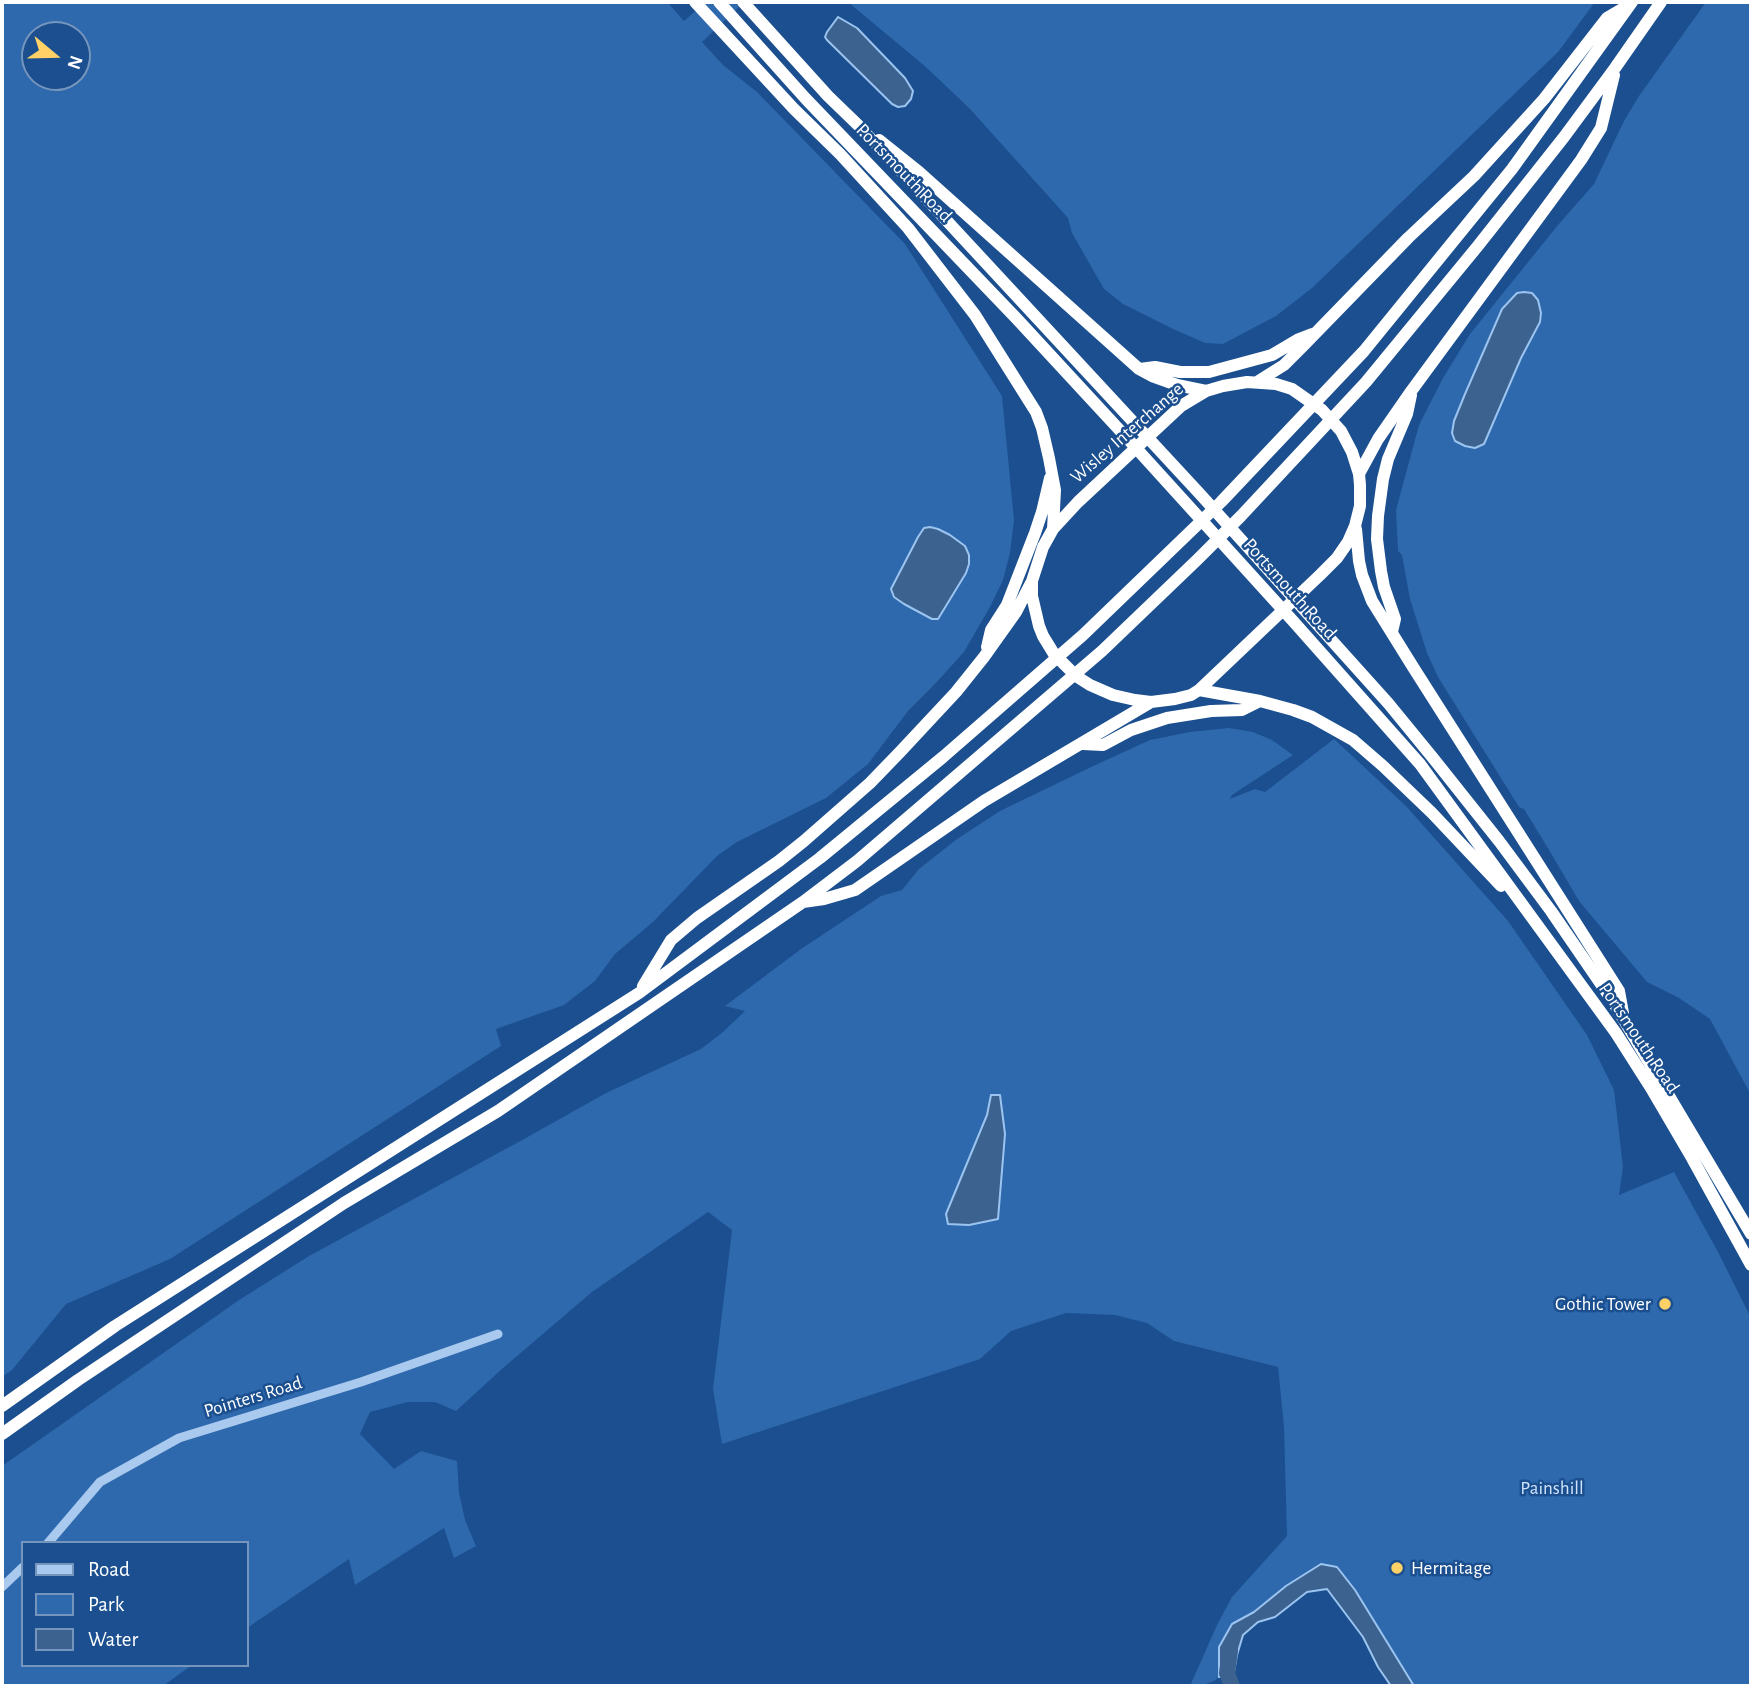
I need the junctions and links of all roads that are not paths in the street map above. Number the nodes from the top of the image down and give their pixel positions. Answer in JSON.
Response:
{"nodes":[{"id":1,"x":695,"y":2,"type":"edge"},
{"id":2,"x":719,"y":2,"type":"edge"},
{"id":3,"x":743,"y":2,"type":"edge"},
{"id":4,"x":1661,"y":2,"type":"edge"},
{"id":5,"x":1631,"y":3,"type":"edge"},
{"id":6,"x":1615,"y":68,"type":"junction"},
{"id":7,"x":859,"y":126,"type":"junction"},
{"id":8,"x":1315,"y":333,"type":"junction"},
{"id":9,"x":1139,"y":369,"type":"junction"},
{"id":10,"x":1257,"y":382,"type":"junction"},
{"id":11,"x":1412,"y":390,"type":"junction"},
{"id":12,"x":1206,"y":391,"type":"junction"},
{"id":13,"x":1051,"y":474,"type":"junction"},
{"id":14,"x":1359,"y":474,"type":"junction"},
{"id":15,"x":1355,"y":526,"type":"junction"},
{"id":16,"x":1053,"y":529,"type":"junction"},
{"id":17,"x":1032,"y":581,"type":"junction"},
{"id":18,"x":1392,"y":632,"type":"junction"},
{"id":19,"x":984,"y":657,"type":"junction"},
{"id":20,"x":1199,"y":690,"type":"junction"},
{"id":21,"x":1260,"y":701,"type":"junction"},
{"id":22,"x":1152,"y":702,"type":"junction"},
{"id":23,"x":1082,"y":744,"type":"junction"},
{"id":24,"x":803,"y":902,"type":"junction"},
{"id":25,"x":1531,"y":915,"type":"junction"},
{"id":26,"x":639,"y":993,"type":"junction"},
{"id":27,"x":1625,"y":1021,"type":"junction"},
{"id":28,"x":1751,"y":1234,"type":"edge"},
{"id":29,"x":1751,"y":1265,"type":"edge"},
{"id":30,"x":498,"y":1334,"type":"dead end"},
{"id":31,"x":2,"y":1406,"type":"edge"},
{"id":32,"x":2,"y":1434,"type":"edge"},
{"id":33,"x":50,"y":1541,"type":"edge"},
{"id":34,"x":21,"y":1569,"type":"edge"},
{"id":35,"x":2,"y":1587,"type":"edge"}],
"edges":[{"from":1,"to":13,"type":"highway"},
{"from":2,"to":25,"type":"highway","name":"Portsmouth Road"},
{"from":3,"to":7,"type":"highway","name":"Portsmouth Road"},
{"from":4,"to":6,"type":"highway"},
{"from":5,"to":8,"type":"highway"},
{"from":5,"to":26,"type":"highway"},
{"from":6,"to":11,"type":"highway"},
{"from":6,"to":24,"type":"highway"},
{"from":7,"to":9,"type":"highway"},
{"from":7,"to":27,"type":"highway","name":"Portsmouth Road"},
{"from":8,"to":9,"type":"highway"},
{"from":8,"to":10,"type":"highway"},
{"from":9,"to":12,"type":"highway"},
{"from":10,"to":12,"type":"highway","name":"Wisley Interchange"},
{"from":10,"to":14,"type":"highway","name":"Wisley Interchange"},
{"from":11,"to":14,"type":"highway"},
{"from":11,"to":18,"type":"highway"},
{"from":12,"to":16,"type":"highway","name":"Wisley Interchange"},
{"from":13,"to":16,"type":"highway"},
{"from":13,"to":19,"type":"highway"},
{"from":14,"to":15,"type":"highway","name":"Wisley Interchange"},
{"from":15,"to":18,"type":"highway"},
{"from":15,"to":20,"type":"highway","name":"Wisley Interchange"},
{"from":16,"to":17,"type":"highway","name":"Wisley Interchange"},
{"from":17,"to":19,"type":"highway"},
{"from":17,"to":22,"type":"highway","name":"Wisley Interchange"},
{"from":18,"to":27,"type":"highway"},
{"from":19,"to":26,"type":"highway"},
{"from":20,"to":21,"type":"highway"},
{"from":20,"to":22,"type":"highway","name":"Wisley Interchange"},
{"from":21,"to":23,"type":"highway"},
{"from":21,"to":25,"type":"highway"},
{"from":22,"to":23,"type":"highway"},
{"from":23,"to":24,"type":"highway"},
{"from":24,"to":32,"type":"highway"},
{"from":25,"to":29,"type":"highway","name":"Portsmouth Road"},
{"from":26,"to":31,"type":"highway"},
{"from":27,"to":28,"type":"highway","name":"Portsmouth Road"},
{"from":30,"to":33,"type":"street","name":"Pointers Road"},
{"from":34,"to":35,"type":"street"}]}
